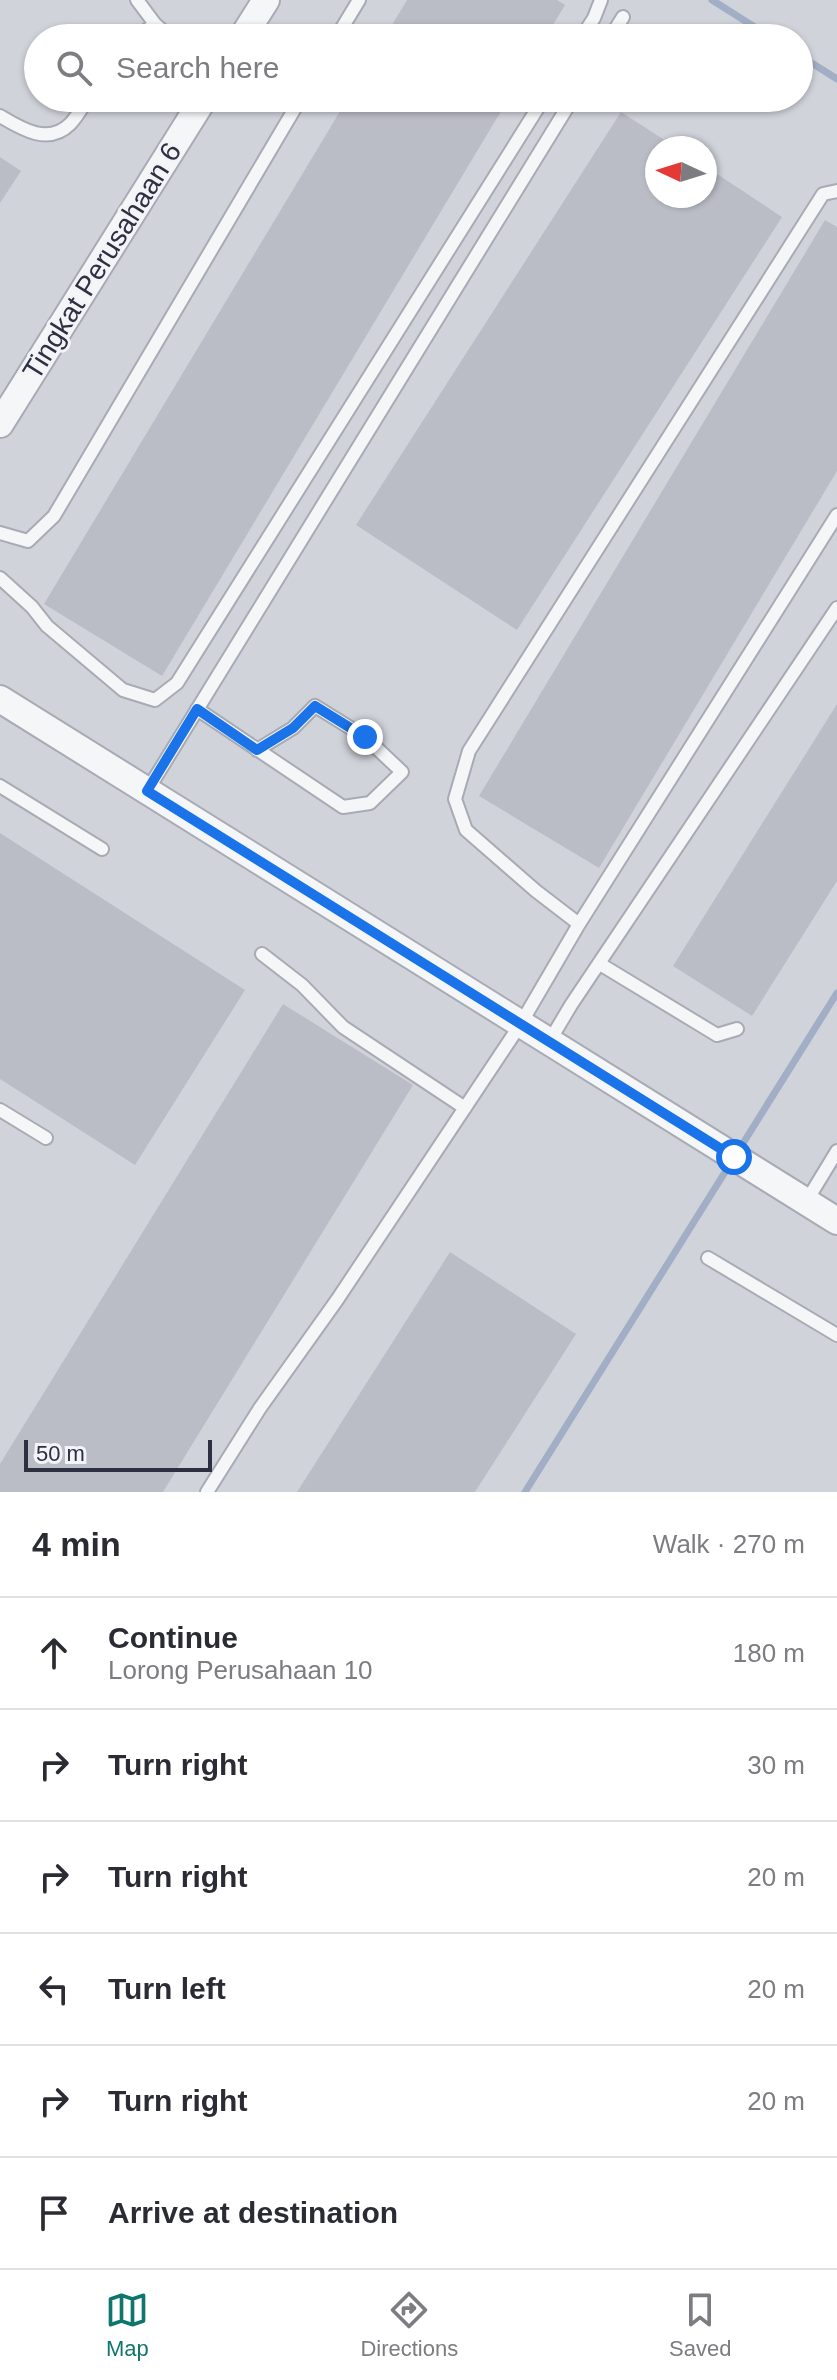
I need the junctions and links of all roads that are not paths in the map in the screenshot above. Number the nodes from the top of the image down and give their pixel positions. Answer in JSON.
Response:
{"nodes":[{"id":1,"x":137,"y":0,"type":"edge"},
{"id":2,"x":266,"y":0,"type":"edge"},
{"id":3,"x":359,"y":0,"type":"edge"},
{"id":4,"x":601,"y":0,"type":"edge"},
{"id":5,"x":623,"y":17,"type":"dead end"},
{"id":6,"x":155,"y":24,"type":"edge"},
{"id":7,"x":251,"y":24,"type":"edge"},
{"id":8,"x":344,"y":24,"type":"edge"},
{"id":9,"x":590,"y":24,"type":"edge"},
{"id":10,"x":619,"y":24,"type":"edge"},
{"id":11,"x":78,"y":112,"type":"edge"},
{"id":12,"x":195,"y":112,"type":"edge"},
{"id":13,"x":293,"y":112,"type":"edge"},
{"id":14,"x":535,"y":112,"type":"edge"},
{"id":15,"x":564,"y":112,"type":"edge"},
{"id":16,"x":0,"y":116,"type":"edge"},
{"id":17,"x":837,"y":191,"type":"edge"},
{"id":18,"x":0,"y":424,"type":"edge"},
{"id":19,"x":837,"y":515,"type":"edge"},
{"id":20,"x":0,"y":533,"type":"edge"},
{"id":21,"x":0,"y":578,"type":"edge"},
{"id":22,"x":837,"y":608,"type":"edge"},
{"id":23,"x":0,"y":699,"type":"edge"},
{"id":24,"x":197,"y":709,"type":"junction"},
{"id":25,"x":257,"y":750,"type":"junction"},
{"id":26,"x":0,"y":786,"type":"edge"},
{"id":27,"x":147,"y":791,"type":"junction"},
{"id":28,"x":102,"y":849,"type":"dead end"},
{"id":29,"x":579,"y":924,"type":"junction"},
{"id":30,"x":262,"y":954,"type":"dead end"},
{"id":31,"x":600,"y":964,"type":"junction"},
{"id":32,"x":520,"y":1025,"type":"junction"},
{"id":33,"x":737,"y":1029,"type":"dead end"},
{"id":34,"x":549,"y":1042,"type":"junction"},
{"id":35,"x":465,"y":1108,"type":"junction"},
{"id":36,"x":0,"y":1110,"type":"edge"},
{"id":37,"x":46,"y":1138,"type":"dead end"},
{"id":38,"x":837,"y":1151,"type":"edge"},
{"id":39,"x":806,"y":1202,"type":"junction"},
{"id":40,"x":837,"y":1221,"type":"edge"},
{"id":41,"x":708,"y":1258,"type":"dead end"},
{"id":42,"x":837,"y":1335,"type":"edge"},
{"id":43,"x":207,"y":1492,"type":"edge"}],
"edges":[{"from":1,"to":6,"type":"lane"},
{"from":2,"to":7,"type":"street"},
{"from":3,"to":8,"type":"lane"},
{"from":4,"to":9,"type":"lane"},
{"from":5,"to":10,"type":"lane"},
{"from":11,"to":16,"type":"lane"},
{"from":12,"to":18,"type":"street","name":"Tingkat Perusahaan 6"},
{"from":13,"to":20,"type":"lane"},
{"from":14,"to":21,"type":"lane"},
{"from":15,"to":24,"type":"lane"},
{"from":17,"to":29,"type":"lane"},
{"from":19,"to":29,"type":"lane"},
{"from":22,"to":31,"type":"lane"},
{"from":23,"to":27,"type":"street"},
{"from":24,"to":25,"type":"lane"},
{"from":24,"to":27,"type":"lane"},
{"from":25,"to":25,"type":"lane"},
{"from":26,"to":28,"type":"lane"},
{"from":27,"to":32,"type":"street"},
{"from":29,"to":32,"type":"lane"},
{"from":30,"to":35,"type":"lane"},
{"from":31,"to":33,"type":"lane"},
{"from":31,"to":34,"type":"lane"},
{"from":32,"to":34,"type":"street"},
{"from":32,"to":35,"type":"lane"},
{"from":34,"to":39,"type":"street"},
{"from":35,"to":43,"type":"lane"},
{"from":36,"to":37,"type":"lane"},
{"from":38,"to":39,"type":"lane"},
{"from":39,"to":40,"type":"street"},
{"from":41,"to":42,"type":"lane"}]}
